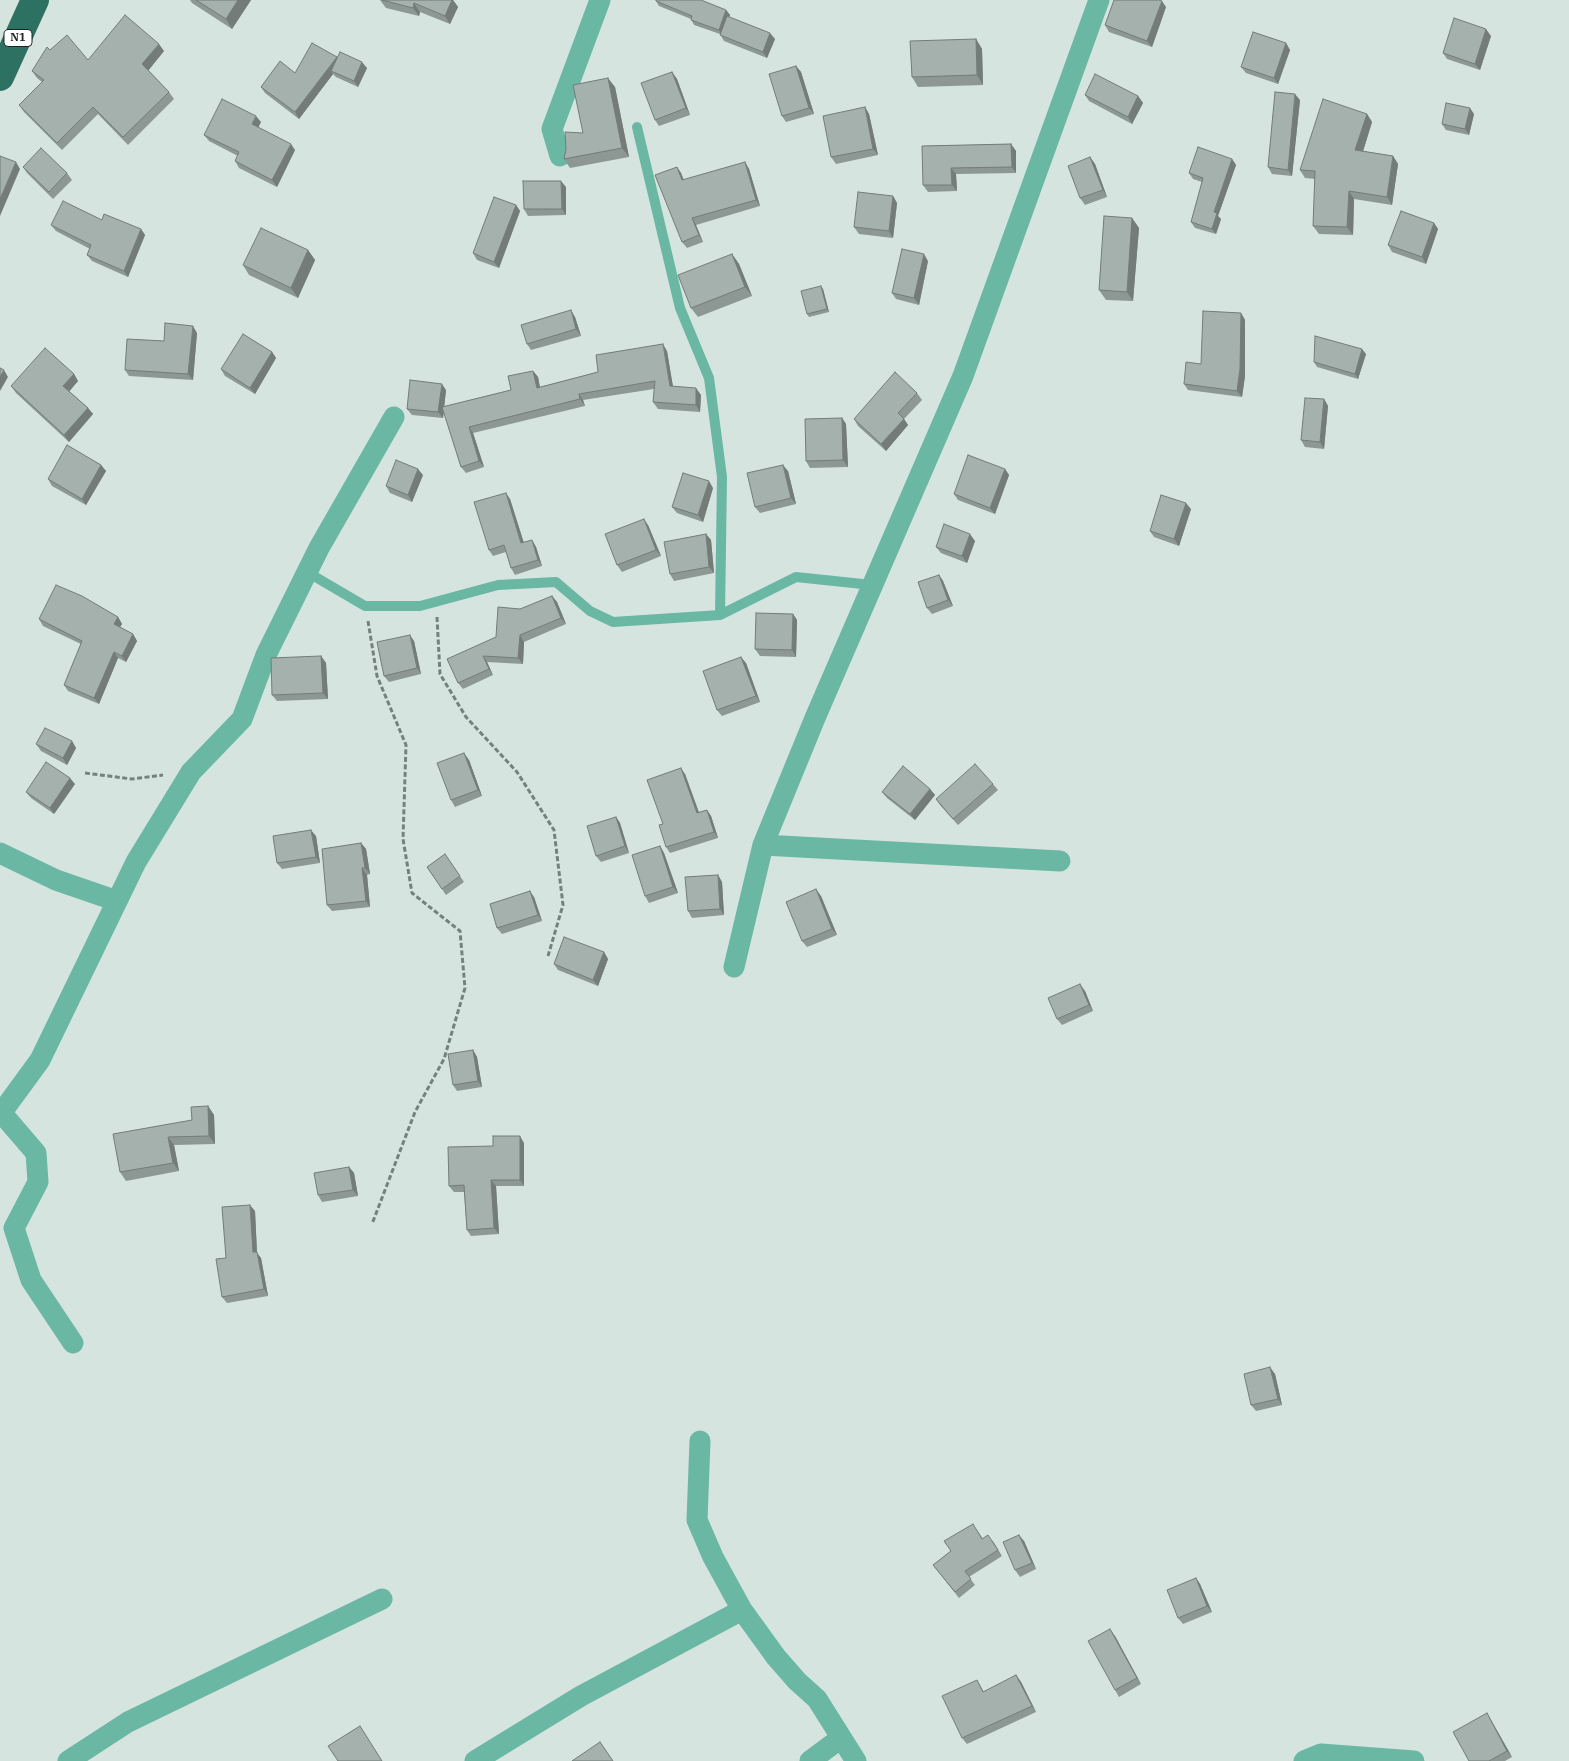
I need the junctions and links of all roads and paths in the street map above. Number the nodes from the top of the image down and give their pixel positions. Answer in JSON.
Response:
{"nodes":[{"id":1,"x":35,"y":0,"type":"edge"},
{"id":2,"x":600,"y":0,"type":"edge"},
{"id":3,"x":1099,"y":0,"type":"edge"},
{"id":4,"x":0,"y":77,"type":"edge"},
{"id":5,"x":637,"y":127,"type":"dead end"},
{"id":6,"x":560,"y":156,"type":"dead end"},
{"id":7,"x":394,"y":417,"type":"dead end"},
{"id":8,"x":307,"y":572,"type":"junction"},
{"id":9,"x":872,"y":585,"type":"junction"},
{"id":10,"x":436,"y":602,"type":"junction"},
{"id":11,"x":365,"y":606,"type":"junction"},
{"id":12,"x":720,"y":615,"type":"junction"},
{"id":13,"x":191,"y":772,"type":"junction"},
{"id":14,"x":86,"y":773,"type":"dead end"},
{"id":15,"x":763,"y":845,"type":"junction"},
{"id":16,"x":0,"y":853,"type":"edge"},
{"id":17,"x":1060,"y":861,"type":"dead end"},
{"id":18,"x":117,"y":901,"type":"junction"},
{"id":19,"x":548,"y":956,"type":"dead end"},
{"id":20,"x":734,"y":967,"type":"dead end"},
{"id":21,"x":1,"y":1111,"type":"edge"},
{"id":22,"x":372,"y":1224,"type":"dead end"},
{"id":23,"x":73,"y":1343,"type":"dead end"},
{"id":24,"x":700,"y":1441,"type":"dead end"},
{"id":25,"x":382,"y":1599,"type":"dead end"},
{"id":26,"x":742,"y":1610,"type":"junction"},
{"id":27,"x":840,"y":1738,"type":"junction"},
{"id":28,"x":68,"y":1761,"type":"edge"},
{"id":29,"x":475,"y":1761,"type":"edge"},
{"id":30,"x":810,"y":1761,"type":"edge"},
{"id":31,"x":856,"y":1761,"type":"edge"},
{"id":32,"x":1304,"y":1761,"type":"edge"},
{"id":33,"x":1414,"y":1761,"type":"edge"}],
"edges":[{"from":1,"to":4,"type":"highway","number":"N1"},
{"from":2,"to":6,"type":"street"},
{"from":3,"to":9,"type":"street"},
{"from":5,"to":12,"type":"lane"},
{"from":7,"to":8,"type":"street"},
{"from":8,"to":11,"type":"lane"},
{"from":8,"to":13,"type":"street"},
{"from":9,"to":12,"type":"lane"},
{"from":9,"to":15,"type":"street"},
{"from":10,"to":11,"type":"lane"},
{"from":10,"to":12,"type":"lane"},
{"from":10,"to":19,"type":"path"},
{"from":11,"to":22,"type":"path"},
{"from":13,"to":14,"type":"path"},
{"from":13,"to":18,"type":"street"},
{"from":15,"to":17,"type":"street"},
{"from":15,"to":20,"type":"street"},
{"from":16,"to":18,"type":"street"},
{"from":18,"to":21,"type":"street"},
{"from":21,"to":23,"type":"street"},
{"from":24,"to":26,"type":"street"},
{"from":25,"to":28,"type":"street"},
{"from":26,"to":27,"type":"street"},
{"from":26,"to":29,"type":"street"},
{"from":27,"to":30,"type":"street"},
{"from":27,"to":31,"type":"street"},
{"from":32,"to":33,"type":"street"}]}
